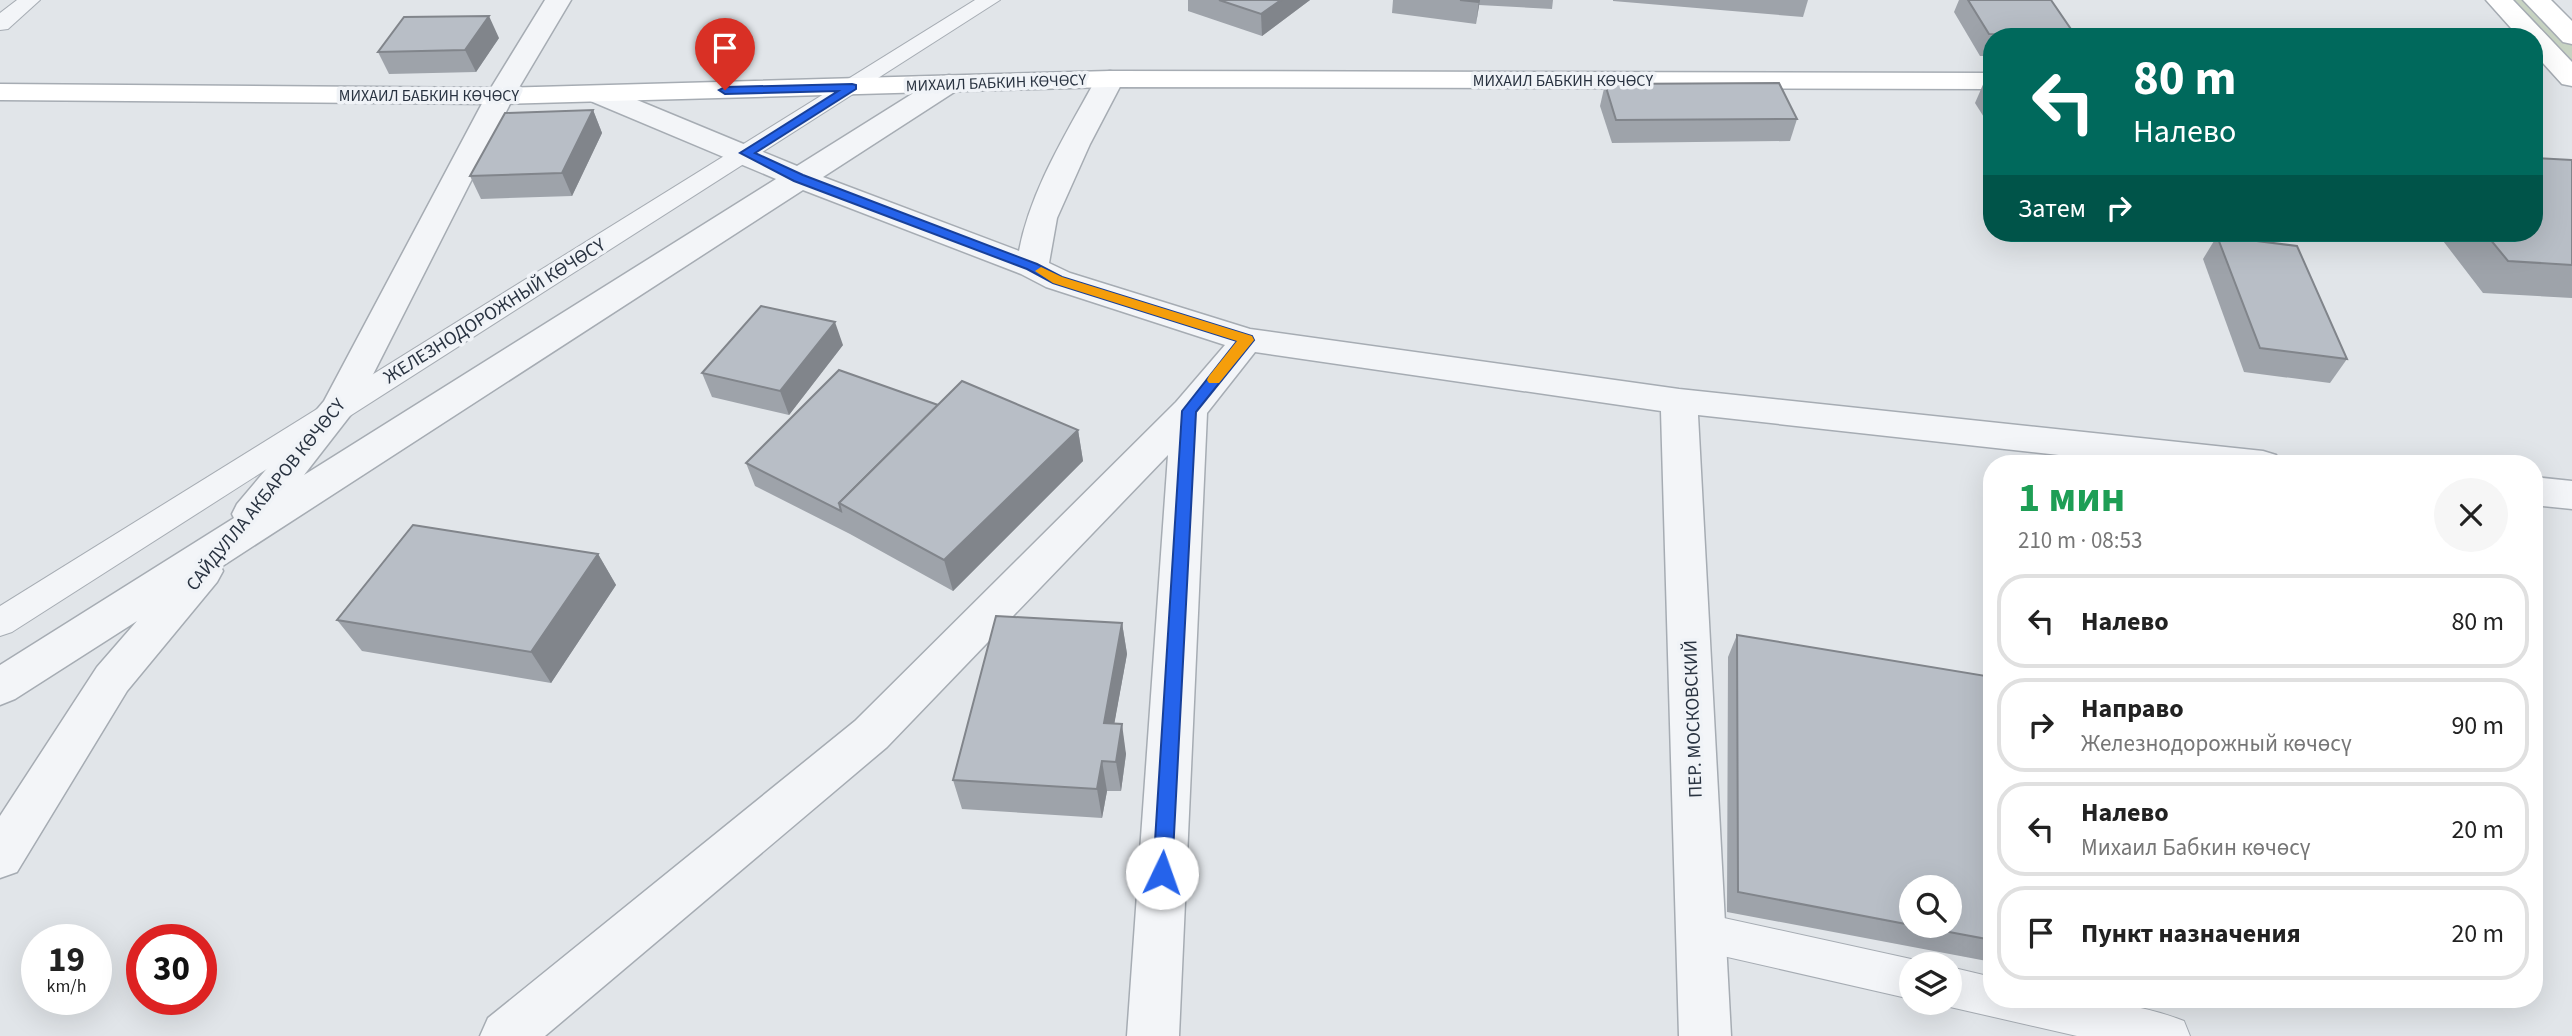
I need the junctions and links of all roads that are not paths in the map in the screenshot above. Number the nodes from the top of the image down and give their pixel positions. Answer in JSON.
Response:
{"nodes":[{"id":1,"x":30,"y":0,"type":"edge"},
{"id":2,"x":558,"y":0,"type":"edge"},
{"id":3,"x":990,"y":0,"type":"edge"},
{"id":4,"x":2499,"y":0,"type":"edge"},
{"id":5,"x":2536,"y":0,"type":"edge"},
{"id":6,"x":0,"y":24,"type":"edge"},
{"id":7,"x":2525,"y":28,"type":"edge"},
{"id":8,"x":2572,"y":36,"type":"edge"},
{"id":9,"x":2543,"y":50,"type":"edge"},
{"id":10,"x":1110,"y":79,"type":"junction"},
{"id":11,"x":1983,"y":81,"type":"edge"},
{"id":12,"x":2564,"y":81,"type":"edge"},
{"id":13,"x":948,"y":83,"type":"junction"},
{"id":14,"x":852,"y":87,"type":"junction"},
{"id":15,"x":0,"y":92,"type":"edge"},
{"id":16,"x":598,"y":94,"type":"junction"},
{"id":17,"x":500,"y":96,"type":"junction"},
{"id":18,"x":746,"y":153,"type":"junction"},
{"id":19,"x":799,"y":178,"type":"junction"},
{"id":20,"x":1032,"y":267,"type":"junction"},
{"id":21,"x":1247,"y":340,"type":"junction"},
{"id":22,"x":1679,"y":401,"type":"junction"},
{"id":23,"x":338,"y":408,"type":"junction"},
{"id":24,"x":1189,"y":411,"type":"junction"},
{"id":25,"x":2180,"y":455,"type":"edge"},
{"id":26,"x":2543,"y":492,"type":"edge"},
{"id":27,"x":2572,"y":495,"type":"edge"},
{"id":28,"x":227,"y":542,"type":"junction"},
{"id":29,"x":0,"y":623,"type":"edge"},
{"id":30,"x":0,"y":687,"type":"edge"},
{"id":31,"x":0,"y":857,"type":"edge"},
{"id":32,"x":1701,"y":932,"type":"junction"},
{"id":33,"x":1899,"y":976,"type":"edge"},
{"id":34,"x":1962,"y":990,"type":"edge"},
{"id":35,"x":1983,"y":995,"type":"edge"},
{"id":36,"x":2043,"y":1008,"type":"edge"},
{"id":37,"x":506,"y":1036,"type":"edge"},
{"id":38,"x":1153,"y":1036,"type":"edge"},
{"id":39,"x":1705,"y":1036,"type":"edge"},
{"id":40,"x":2169,"y":1036,"type":"edge"}],
"edges":[{"from":1,"to":6,"type":"lane"},
{"from":2,"to":17,"type":"street","name":"САЙДУЛЛА АКБАРОВ КӨЧӨСҮ"},
{"from":3,"to":14,"type":"lane","name":"ЖЕЛЕЗНОДОРОЖНЫЙ КӨЧӨСҮ"},
{"from":4,"to":7,"type":"main road"},
{"from":5,"to":8,"type":"main road"},
{"from":9,"to":12,"type":"main road"},
{"from":10,"to":11,"type":"main road","name":"МИХАИЛ БАБКИН КӨЧӨСҮ"},
{"from":10,"to":13,"type":"main road","name":"МИХАИЛ БАБКИН КӨЧӨСҮ"},
{"from":10,"to":20,"type":"street"},
{"from":13,"to":14,"type":"main road","name":"МИХАИЛ БАБКИН КӨЧӨСҮ"},
{"from":13,"to":19,"type":"street"},
{"from":14,"to":16,"type":"main road","name":"МИХАИЛ БАБКИН КӨЧӨСҮ"},
{"from":14,"to":18,"type":"lane","name":"ЖЕЛЕЗНОДОРОЖНЫЙ КӨЧӨСҮ"},
{"from":15,"to":17,"type":"main road","name":"МИХАИЛ БАБКИН КӨЧӨСҮ"},
{"from":16,"to":17,"type":"main road","name":"МИХАИЛ БАБКИН КӨЧӨСҮ"},
{"from":16,"to":18,"type":"street"},
{"from":17,"to":23,"type":"street","name":"САЙДУЛЛА АКБАРОВ КӨЧӨСҮ"},
{"from":18,"to":19,"type":"street"},
{"from":18,"to":23,"type":"lane","name":"ЖЕЛЕЗНОДОРОЖНЫЙ КӨЧӨСҮ"},
{"from":19,"to":20,"type":"street"},
{"from":19,"to":28,"type":"street"},
{"from":20,"to":21,"type":"street"},
{"from":21,"to":22,"type":"street"},
{"from":21,"to":24,"type":"street"},
{"from":22,"to":25,"type":"street"},
{"from":22,"to":32,"type":"street","name":"ПЕР. МОСКОВСКИЙ"},
{"from":23,"to":28,"type":"street","name":"САЙДУЛЛА АКБАРОВ КӨЧӨСҮ"},
{"from":23,"to":29,"type":"lane","name":"ЖЕЛЕЗНОДОРОЖНЫЙ КӨЧӨСҮ"},
{"from":24,"to":37,"type":"street"},
{"from":24,"to":38,"type":"street"},
{"from":26,"to":27,"type":"street"},
{"from":28,"to":30,"type":"street"},
{"from":28,"to":31,"type":"street","name":"САЙДУЛЛА АКБАРОВ КӨЧӨСҮ"},
{"from":32,"to":33,"type":"lane"},
{"from":32,"to":39,"type":"street","name":"ПЕР. МОСКОВСКИЙ"},
{"from":34,"to":35,"type":"lane"},
{"from":36,"to":40,"type":"lane"}]}
